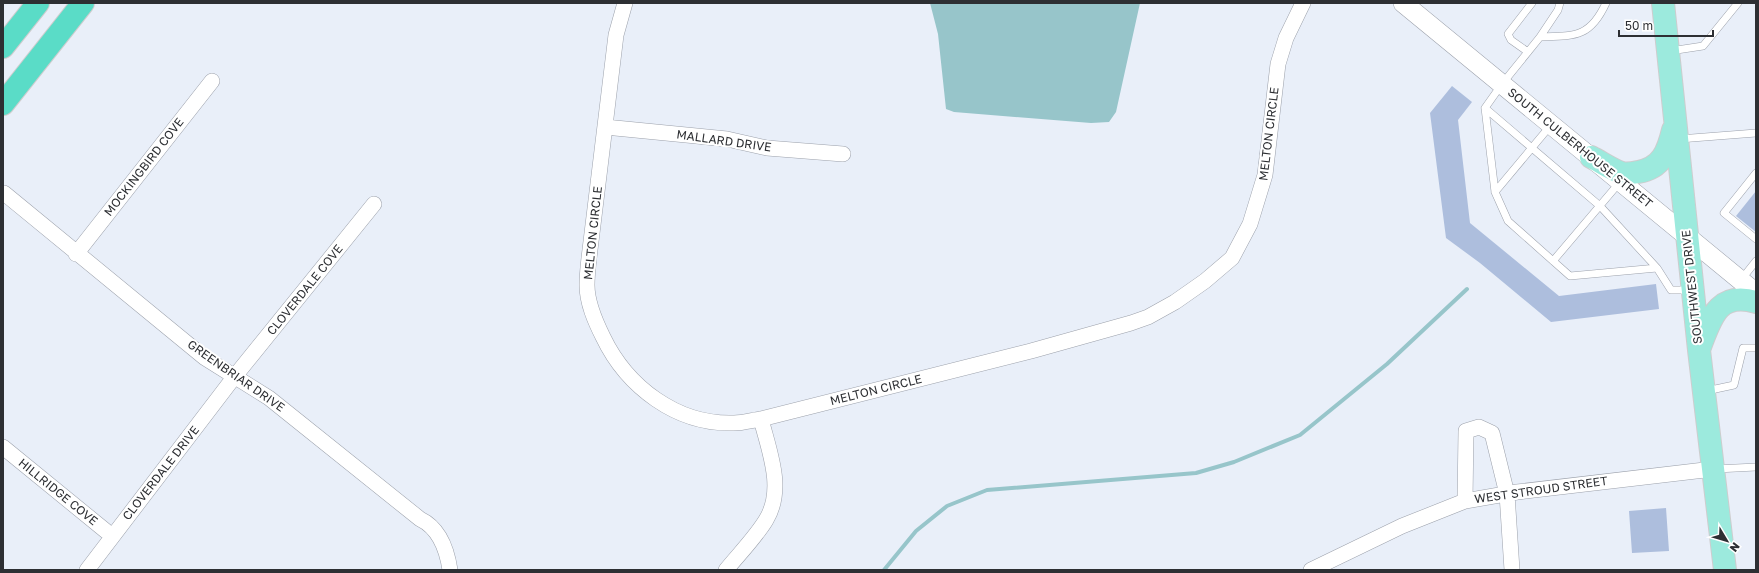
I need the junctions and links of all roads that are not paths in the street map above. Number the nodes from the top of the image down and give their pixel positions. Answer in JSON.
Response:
{"nodes":[{"id":1,"x":38,"y":3,"type":"edge"},
{"id":2,"x":83,"y":3,"type":"edge"},
{"id":3,"x":625,"y":3,"type":"edge"},
{"id":4,"x":1303,"y":3,"type":"edge"},
{"id":5,"x":1403,"y":3,"type":"edge"},
{"id":6,"x":1532,"y":3,"type":"edge"},
{"id":7,"x":1560,"y":3,"type":"edge"},
{"id":8,"x":1606,"y":3,"type":"edge"},
{"id":9,"x":1663,"y":3,"type":"edge"},
{"id":10,"x":1738,"y":3,"type":"edge"},
{"id":11,"x":1540,"y":38,"type":"junction"},
{"id":12,"x":3,"y":47,"type":"edge"},
{"id":13,"x":1528,"y":52,"type":"junction"},
{"id":14,"x":1668,"y":52,"type":"junction"},
{"id":15,"x":212,"y":81,"type":"dead end"},
{"id":16,"x":1502,"y":84,"type":"junction"},
{"id":17,"x":3,"y":104,"type":"edge"},
{"id":18,"x":1485,"y":108,"type":"junction"},
{"id":19,"x":1551,"y":125,"type":"junction"},
{"id":20,"x":605,"y":127,"type":"junction"},
{"id":21,"x":1676,"y":131,"type":"junction"},
{"id":22,"x":1756,"y":133,"type":"edge"},
{"id":23,"x":1533,"y":147,"type":"junction"},
{"id":24,"x":843,"y":154,"type":"dead end"},
{"id":25,"x":1591,"y":157,"type":"junction"},
{"id":26,"x":1756,"y":174,"type":"edge"},
{"id":27,"x":1621,"y":182,"type":"junction"},
{"id":28,"x":1495,"y":192,"type":"junction"},
{"id":29,"x":4,"y":194,"type":"edge"},
{"id":30,"x":374,"y":204,"type":"dead end"},
{"id":31,"x":1600,"y":206,"type":"junction"},
{"id":32,"x":1687,"y":236,"type":"junction"},
{"id":33,"x":1756,"y":240,"type":"edge"},
{"id":34,"x":76,"y":254,"type":"junction"},
{"id":35,"x":1553,"y":261,"type":"junction"},
{"id":36,"x":1756,"y":261,"type":"edge"},
{"id":37,"x":1657,"y":268,"type":"junction"},
{"id":38,"x":1741,"y":280,"type":"junction"},
{"id":39,"x":1693,"y":290,"type":"junction"},
{"id":40,"x":1756,"y":293,"type":"edge"},
{"id":41,"x":1756,"y":302,"type":"edge"},
{"id":42,"x":1756,"y":348,"type":"edge"},
{"id":43,"x":1699,"y":350,"type":"junction"},
{"id":44,"x":235,"y":376,"type":"junction"},
{"id":45,"x":1704,"y":392,"type":"junction"},
{"id":46,"x":761,"y":419,"type":"junction"},
{"id":47,"x":3,"y":447,"type":"edge"},
{"id":48,"x":1756,"y":467,"type":"edge"},
{"id":49,"x":1713,"y":469,"type":"junction"},
{"id":50,"x":1507,"y":494,"type":"junction"},
{"id":51,"x":1465,"y":501,"type":"junction"},
{"id":52,"x":112,"y":536,"type":"junction"},
{"id":53,"x":87,"y":570,"type":"edge"},
{"id":54,"x":450,"y":570,"type":"edge"},
{"id":55,"x":726,"y":570,"type":"edge"},
{"id":56,"x":1311,"y":570,"type":"edge"},
{"id":57,"x":1512,"y":570,"type":"edge"},
{"id":58,"x":1724,"y":570,"type":"edge"}],
"edges":[{"from":1,"to":12,"type":"highway"},
{"from":2,"to":17,"type":"highway"},
{"from":3,"to":20,"type":"street","name":"MELTON CIRCLE"},
{"from":4,"to":46,"type":"street","name":"MELTON CIRCLE"},
{"from":5,"to":16,"type":"street","name":"SOUTH CULBERHOUSE STREET"},
{"from":6,"to":13,"type":"lane"},
{"from":7,"to":11,"type":"lane"},
{"from":8,"to":11,"type":"lane"},
{"from":9,"to":14,"type":"main road","name":"SOUTHWEST DRIVE"},
{"from":10,"to":14,"type":"lane"},
{"from":11,"to":13,"type":"lane"},
{"from":13,"to":16,"type":"lane"},
{"from":14,"to":21,"type":"main road","name":"SOUTHWEST DRIVE"},
{"from":15,"to":34,"type":"street","name":"MOCKINGBIRD COVE"},
{"from":16,"to":18,"type":"lane"},
{"from":16,"to":19,"type":"street","name":"SOUTH CULBERHOUSE STREET"},
{"from":18,"to":23,"type":"lane"},
{"from":18,"to":28,"type":"lane"},
{"from":19,"to":23,"type":"lane"},
{"from":19,"to":25,"type":"street","name":"SOUTH CULBERHOUSE STREET"},
{"from":20,"to":24,"type":"street","name":"MALLARD DRIVE"},
{"from":20,"to":46,"type":"street","name":"MELTON CIRCLE"},
{"from":21,"to":22,"type":"lane"},
{"from":21,"to":25,"type":"main road"},
{"from":21,"to":32,"type":"main road","name":"SOUTHWEST DRIVE"},
{"from":23,"to":28,"type":"lane"},
{"from":23,"to":31,"type":"lane"},
{"from":25,"to":27,"type":"street","name":"SOUTH CULBERHOUSE STREET"},
{"from":26,"to":33,"type":"lane"},
{"from":27,"to":31,"type":"lane"},
{"from":27,"to":32,"type":"street","name":"SOUTH CULBERHOUSE STREET"},
{"from":28,"to":35,"type":"lane"},
{"from":29,"to":34,"type":"street","name":"GREENBRIAR DRIVE"},
{"from":30,"to":44,"type":"street","name":"CLOVERDALE COVE"},
{"from":31,"to":35,"type":"lane"},
{"from":31,"to":37,"type":"lane"},
{"from":32,"to":38,"type":"street","name":"SOUTH CULBERHOUSE STREET"},
{"from":32,"to":39,"type":"main road","name":"SOUTHWEST DRIVE"},
{"from":34,"to":44,"type":"street","name":"GREENBRIAR DRIVE"},
{"from":35,"to":37,"type":"lane"},
{"from":36,"to":38,"type":"lane"},
{"from":37,"to":39,"type":"lane"},
{"from":38,"to":40,"type":"street","name":"SOUTH CULBERHOUSE STREET"},
{"from":39,"to":43,"type":"main road","name":"SOUTHWEST DRIVE"},
{"from":41,"to":43,"type":"main road"},
{"from":42,"to":45,"type":"lane"},
{"from":43,"to":45,"type":"main road","name":"SOUTHWEST DRIVE"},
{"from":44,"to":52,"type":"street","name":"CLOVERDALE DRIVE"},
{"from":44,"to":54,"type":"street","name":"GREENBRIAR DRIVE"},
{"from":45,"to":49,"type":"main road","name":"SOUTHWEST DRIVE"},
{"from":46,"to":55,"type":"street"},
{"from":47,"to":52,"type":"street","name":"HILLRIDGE COVE"},
{"from":48,"to":49,"type":"lane"},
{"from":49,"to":50,"type":"street","name":"WEST STROUD STREET"},
{"from":49,"to":58,"type":"main road","name":"SOUTHWEST DRIVE"},
{"from":50,"to":51,"type":"street","name":"WEST STROUD STREET"},
{"from":50,"to":51,"type":"street"},
{"from":50,"to":57,"type":"street"},
{"from":51,"to":56,"type":"street","name":"WEST STROUD STREET"},
{"from":52,"to":53,"type":"street","name":"CLOVERDALE DRIVE"}]}
